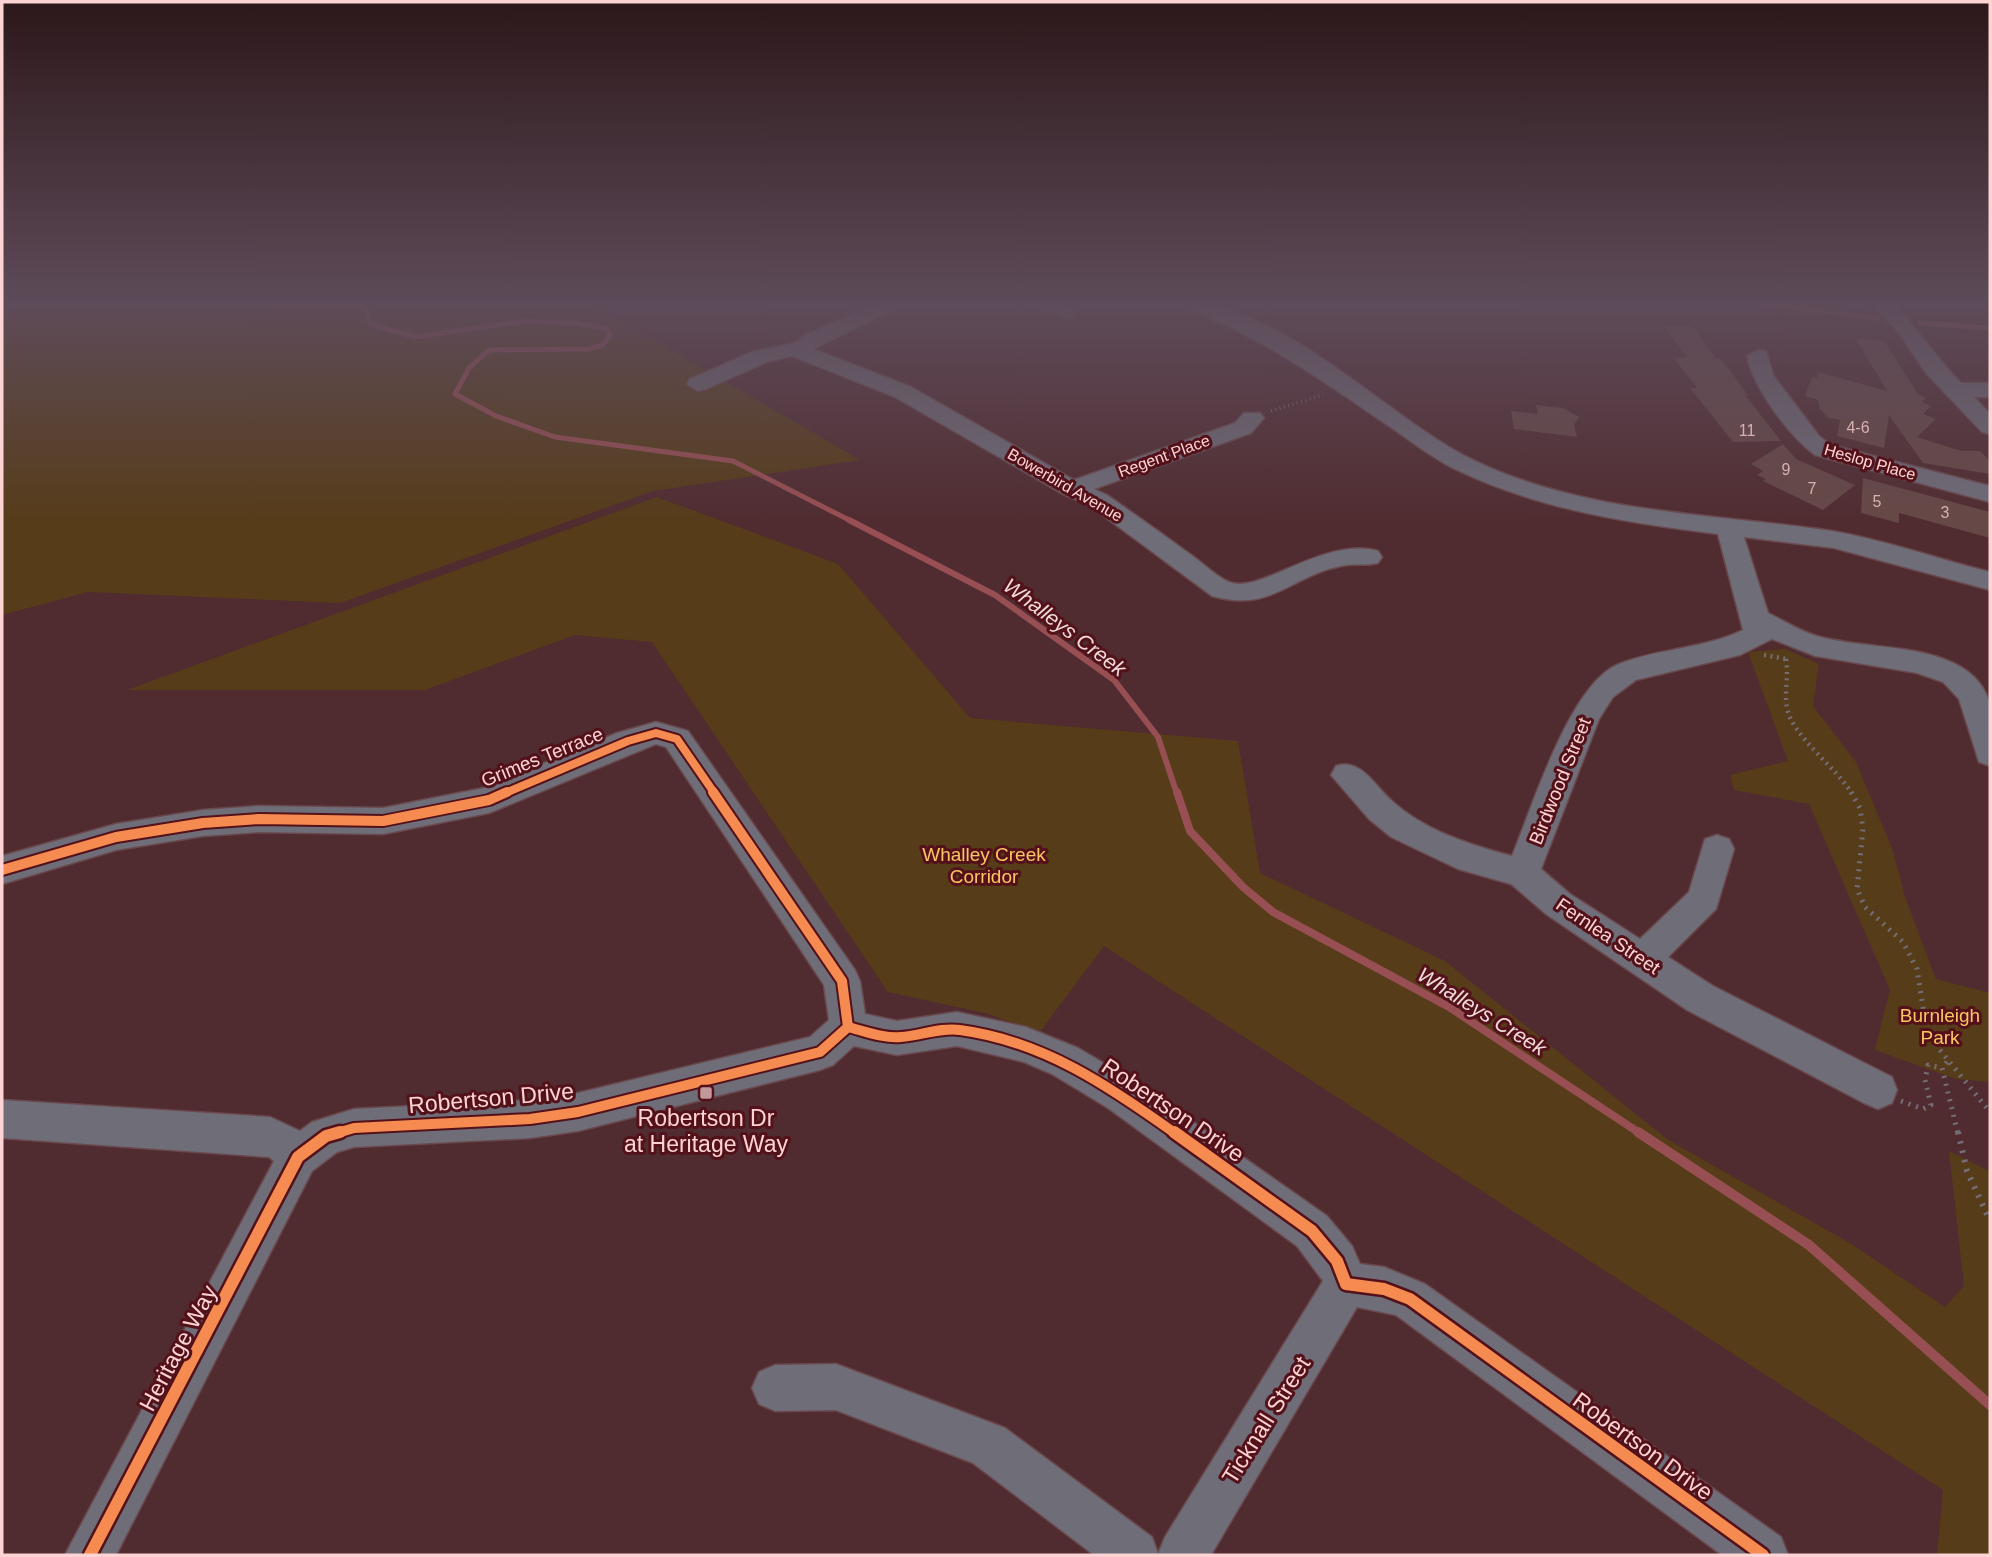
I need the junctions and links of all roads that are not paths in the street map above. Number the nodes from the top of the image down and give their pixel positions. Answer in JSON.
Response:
{"nodes":[{"id":1,"x":713,"y":377,"type":"edge"},
{"id":2,"x":863,"y":377,"type":"edge"},
{"id":3,"x":1330,"y":377,"type":"edge"},
{"id":4,"x":1762,"y":377,"type":"edge"},
{"id":5,"x":1942,"y":377,"type":"edge"},
{"id":6,"x":698,"y":383,"type":"dead end"},
{"id":7,"x":1955,"y":390,"type":"junction"},
{"id":8,"x":1990,"y":390,"type":"edge"},
{"id":9,"x":1252,"y":418,"type":"road end"},
{"id":10,"x":1990,"y":427,"type":"edge"},
{"id":11,"x":1072,"y":489,"type":"junction"},
{"id":12,"x":1990,"y":494,"type":"edge"},
{"id":13,"x":1737,"y":527,"type":"junction"},
{"id":14,"x":1369,"y":556,"type":"dead end"},
{"id":15,"x":1990,"y":581,"type":"edge"},
{"id":16,"x":1762,"y":626,"type":"junction"},
{"id":17,"x":1990,"y":754,"type":"edge"},
{"id":18,"x":1347,"y":775,"type":"dead end"},
{"id":19,"x":1717,"y":849,"type":"dead end"},
{"id":20,"x":2,"y":870,"type":"edge"},
{"id":21,"x":1522,"y":873,"type":"junction"},
{"id":22,"x":1642,"y":960,"type":"junction"},
{"id":23,"x":848,"y":1027,"type":"junction"},
{"id":24,"x":1878,"y":1090,"type":"road end"},
{"id":25,"x":2,"y":1119,"type":"edge"},
{"id":26,"x":298,"y":1157,"type":"junction"},
{"id":27,"x":1346,"y":1284,"type":"junction"},
{"id":28,"x":775,"y":1388,"type":"dead end"},
{"id":29,"x":90,"y":1555,"type":"edge"},
{"id":30,"x":1134,"y":1555,"type":"edge"},
{"id":31,"x":1183,"y":1555,"type":"edge"},
{"id":32,"x":1763,"y":1555,"type":"edge"}],
"edges":[{"from":1,"to":6,"type":"street"},
{"from":2,"to":11,"type":"street","name":"Bowerbird Avenue"},
{"from":3,"to":13,"type":"street"},
{"from":4,"to":12,"type":"street","name":"Heslop Place"},
{"from":5,"to":7,"type":"street"},
{"from":7,"to":8,"type":"street"},
{"from":7,"to":10,"type":"street"},
{"from":9,"to":11,"type":"street","name":"Regent Place"},
{"from":11,"to":14,"type":"street","name":"Bowerbird Avenue"},
{"from":13,"to":15,"type":"street"},
{"from":13,"to":16,"type":"street"},
{"from":16,"to":17,"type":"street"},
{"from":16,"to":21,"type":"street","name":"Birdwood Street"},
{"from":18,"to":21,"type":"street","name":"Fernlea Street"},
{"from":19,"to":22,"type":"street"},
{"from":20,"to":23,"type":"street","name":"Grimes Terrace"},
{"from":21,"to":22,"type":"street","name":"Fernlea Street"},
{"from":22,"to":24,"type":"street","name":"Fernlea Street"},
{"from":23,"to":26,"type":"street","name":"Robertson Drive"},
{"from":23,"to":27,"type":"street","name":"Robertson Drive"},
{"from":25,"to":26,"type":"street"},
{"from":26,"to":29,"type":"street","name":"Heritage Way"},
{"from":27,"to":31,"type":"street","name":"Ticknall Street"},
{"from":27,"to":32,"type":"street","name":"Robertson Drive"},
{"from":28,"to":30,"type":"street"}]}
